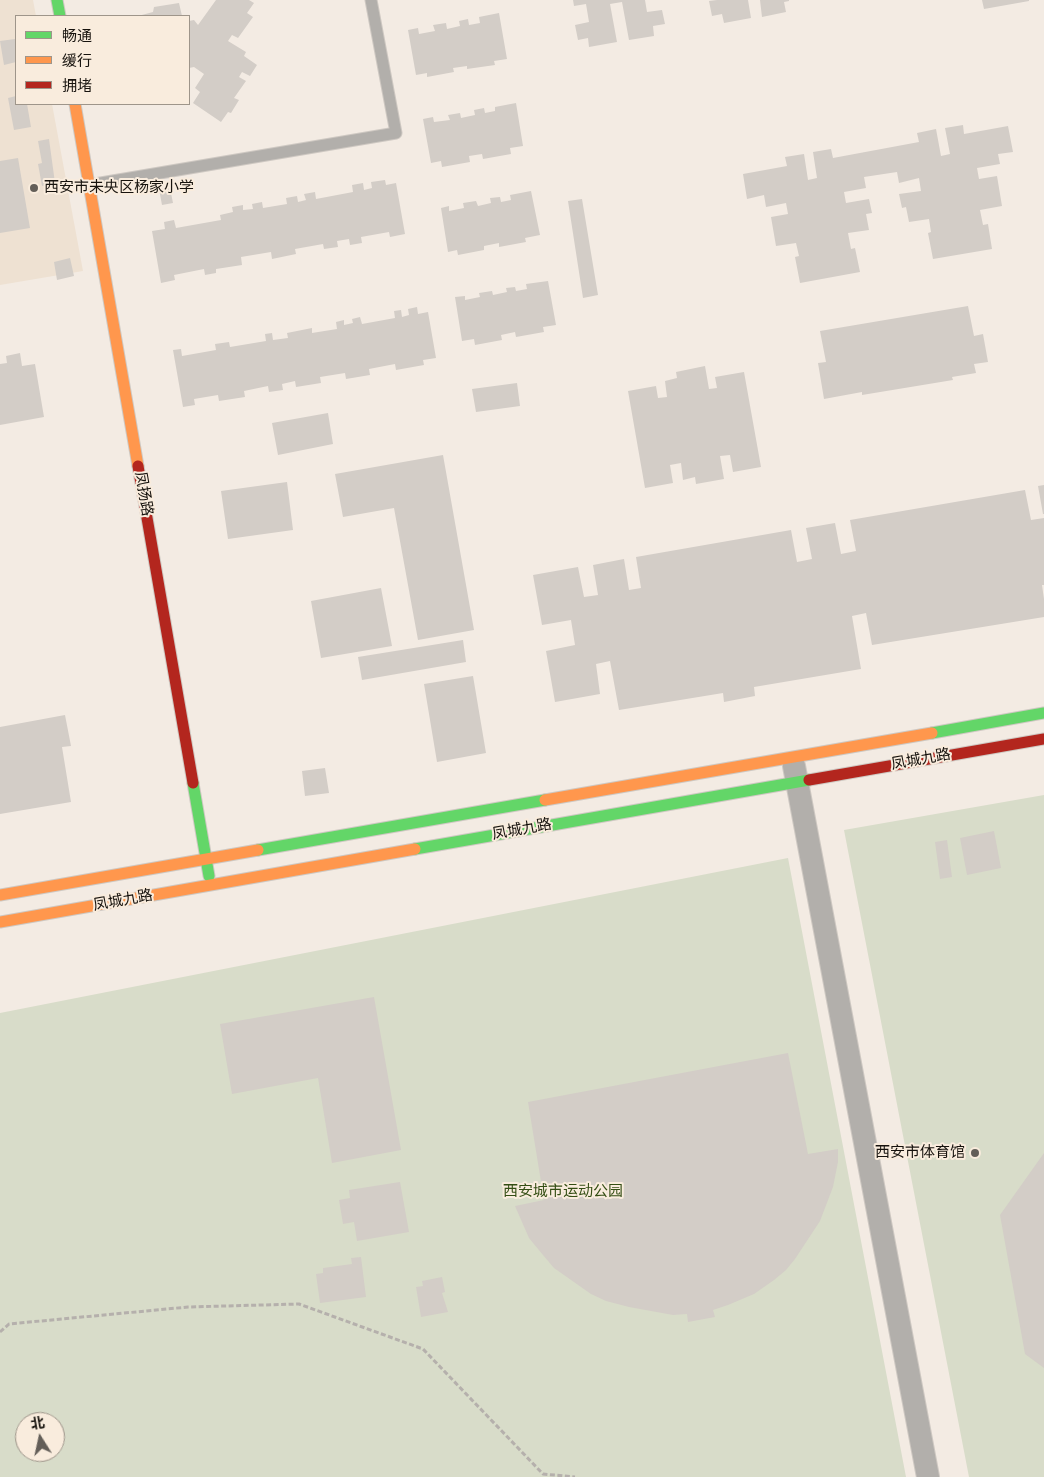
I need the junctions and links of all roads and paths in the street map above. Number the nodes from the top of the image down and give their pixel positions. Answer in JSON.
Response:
{"nodes":[{"id":1,"x":57,"y":0,"type":"edge"},
{"id":2,"x":371,"y":0,"type":"edge"},
{"id":3,"x":60,"y":15,"type":"edge"},
{"id":4,"x":75,"y":105,"type":"edge"},
{"id":5,"x":89,"y":185,"type":"junction"},
{"id":6,"x":1044,"y":713,"type":"edge"},
{"id":7,"x":1044,"y":739,"type":"edge"},
{"id":8,"x":792,"y":758,"type":"junction"},
{"id":9,"x":796,"y":781,"type":"junction"},
{"id":10,"x":206,"y":858,"type":"junction"},
{"id":11,"x":211,"y":885,"type":"junction"},
{"id":12,"x":0,"y":895,"type":"edge"},
{"id":13,"x":0,"y":922,"type":"edge"},
{"id":14,"x":0,"y":1332,"type":"edge"},
{"id":15,"x":575,"y":1477,"type":"edge"},
{"id":16,"x":928,"y":1477,"type":"edge"}],
"edges":[{"from":1,"to":3,"type":"street"},
{"from":2,"to":5,"type":"lane"},
{"from":4,"to":5,"type":"street","name":"凤扬路"},
{"from":5,"to":10,"type":"street","name":"凤扬路"},
{"from":6,"to":8,"type":"street","name":"凤城九路"},
{"from":7,"to":9,"type":"street","name":"凤城九路"},
{"from":8,"to":9,"type":"street"},
{"from":8,"to":10,"type":"street","name":"凤城九路"},
{"from":9,"to":11,"type":"street","name":"凤城九路"},
{"from":9,"to":16,"type":"street"},
{"from":10,"to":11,"type":"street","name":"凤扬路"},
{"from":10,"to":12,"type":"street","name":"凤城九路"},
{"from":11,"to":13,"type":"street","name":"凤城九路"},
{"from":14,"to":15,"type":"path"}]}
